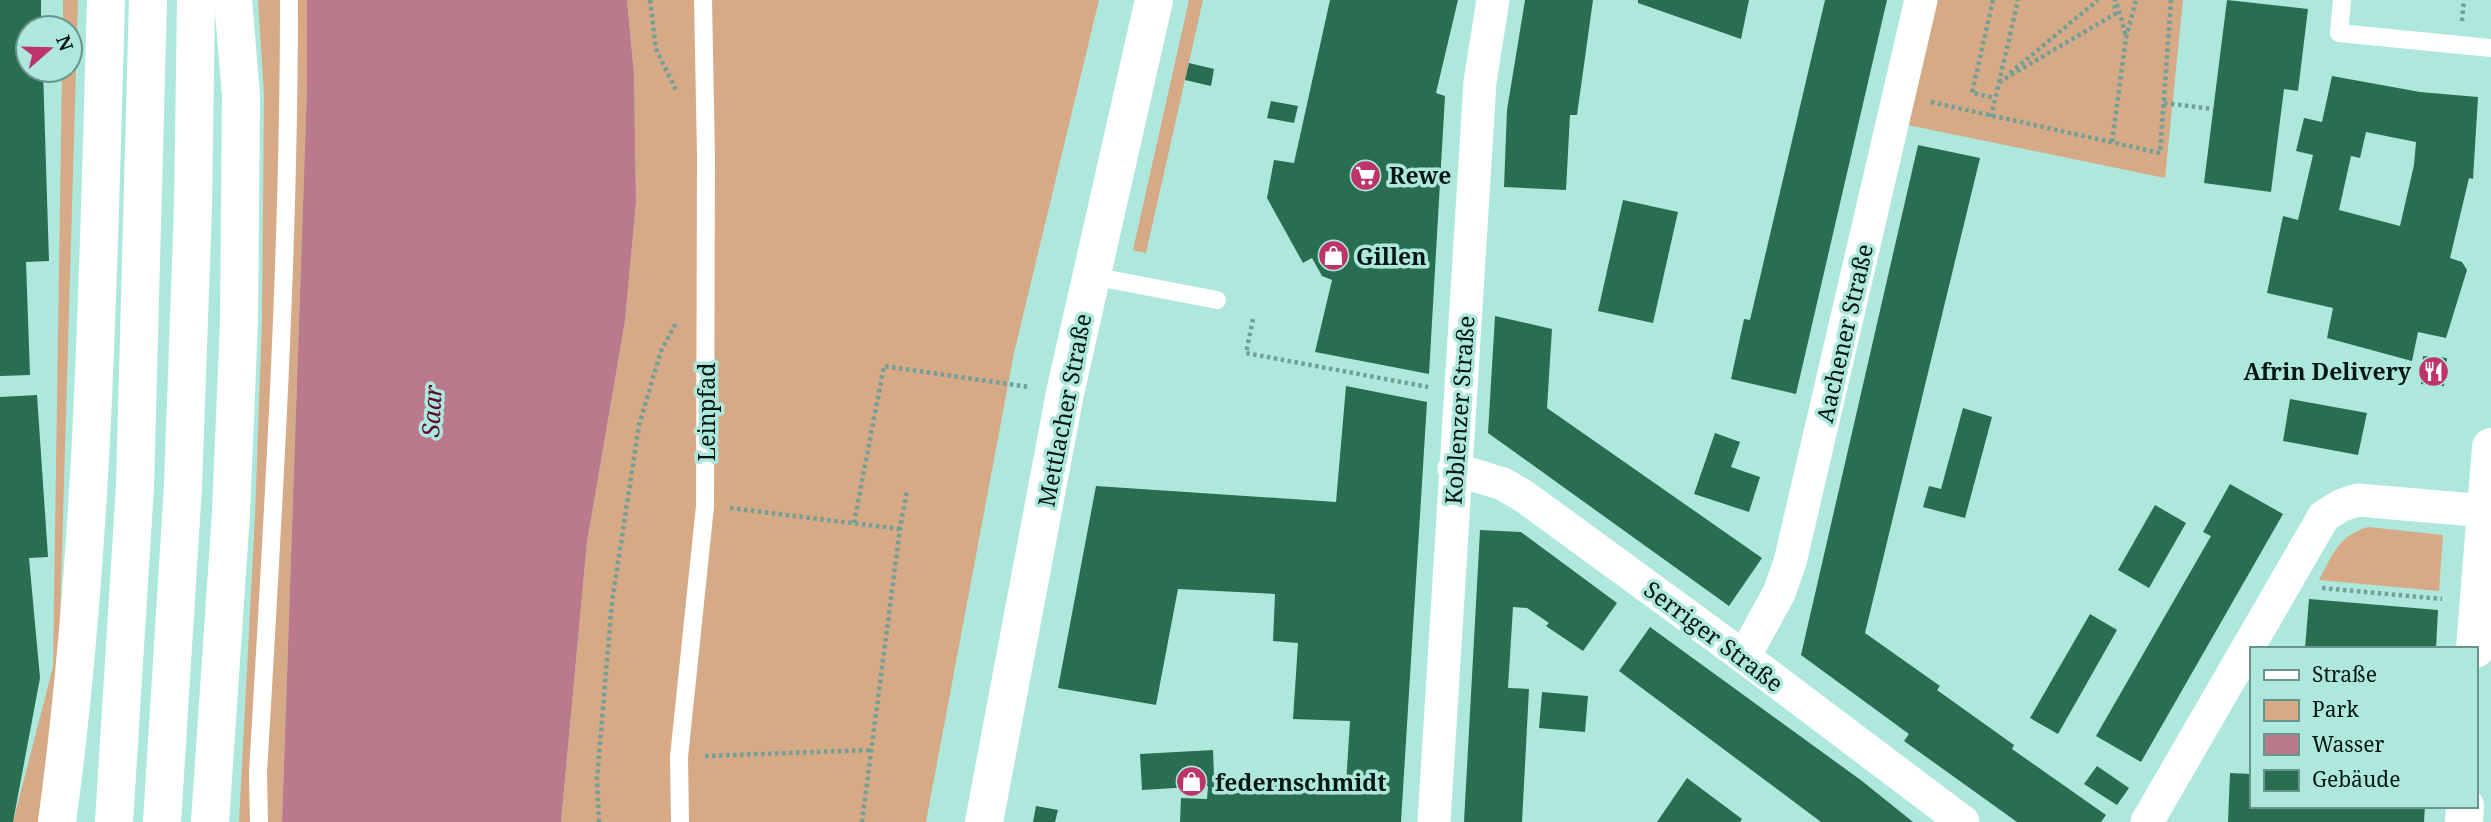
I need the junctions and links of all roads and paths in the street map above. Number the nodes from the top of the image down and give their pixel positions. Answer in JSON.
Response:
{"nodes":[{"id":1,"x":106,"y":0,"type":"edge"},
{"id":2,"x":148,"y":0,"type":"edge"},
{"id":3,"x":196,"y":0,"type":"edge"},
{"id":4,"x":233,"y":0,"type":"edge"},
{"id":5,"x":289,"y":0,"type":"edge"},
{"id":6,"x":650,"y":0,"type":"edge"},
{"id":7,"x":703,"y":0,"type":"edge"},
{"id":8,"x":1154,"y":0,"type":"edge"},
{"id":9,"x":1493,"y":0,"type":"edge"},
{"id":10,"x":1921,"y":0,"type":"edge"},
{"id":11,"x":1993,"y":0,"type":"edge"},
{"id":12,"x":2018,"y":0,"type":"edge"},
{"id":13,"x":2098,"y":0,"type":"edge"},
{"id":14,"x":2115,"y":0,"type":"edge"},
{"id":15,"x":2136,"y":0,"type":"edge"},
{"id":16,"x":2171,"y":0,"type":"edge"},
{"id":17,"x":2342,"y":0,"type":"edge"},
{"id":18,"x":2464,"y":0,"type":"edge"},
{"id":19,"x":2463,"y":12,"type":"dead end"},
{"id":20,"x":2126,"y":38,"type":"junction"},
{"id":21,"x":2491,"y":48,"type":"edge"},
{"id":22,"x":1999,"y":82,"type":"junction"},
{"id":23,"x":1899,"y":95,"type":"junction"},
{"id":24,"x":1995,"y":98,"type":"junction"},
{"id":25,"x":681,"y":102,"type":"dead end"},
{"id":26,"x":2164,"y":103,"type":"junction"},
{"id":27,"x":2213,"y":109,"type":"dead end"},
{"id":28,"x":1991,"y":117,"type":"junction"},
{"id":29,"x":2112,"y":142,"type":"junction"},
{"id":30,"x":1092,"y":276,"type":"junction"},
{"id":31,"x":706,"y":280,"type":"junction"},
{"id":32,"x":1217,"y":300,"type":"dead end"},
{"id":33,"x":1253,"y":320,"type":"dead end"},
{"id":34,"x":1002,"y":382,"type":"dead end"},
{"id":35,"x":1460,"y":393,"type":"junction"},
{"id":36,"x":2491,"y":447,"type":"edge"},
{"id":37,"x":1454,"y":469,"type":"junction"},
{"id":38,"x":907,"y":490,"type":"dead end"},
{"id":39,"x":748,"y":510,"type":"dead end"},
{"id":40,"x":2485,"y":511,"type":"junction"},
{"id":41,"x":854,"y":523,"type":"junction"},
{"id":42,"x":900,"y":529,"type":"junction"},
{"id":43,"x":2284,"y":584,"type":"junction"},
{"id":44,"x":2478,"y":603,"type":"junction"},
{"id":45,"x":2475,"y":647,"type":"edge"},
{"id":46,"x":1744,"y":657,"type":"junction"},
{"id":47,"x":872,"y":750,"type":"junction"},
{"id":48,"x":680,"y":757,"type":"junction"},
{"id":49,"x":2157,"y":818,"type":"edge"},
{"id":50,"x":1955,"y":820,"type":"edge"},
{"id":51,"x":57,"y":822,"type":"edge"},
{"id":52,"x":114,"y":822,"type":"edge"},
{"id":53,"x":162,"y":822,"type":"edge"},
{"id":54,"x":210,"y":822,"type":"edge"},
{"id":55,"x":259,"y":822,"type":"edge"},
{"id":56,"x":599,"y":822,"type":"edge"},
{"id":57,"x":680,"y":822,"type":"edge"},
{"id":58,"x":862,"y":822,"type":"edge"},
{"id":59,"x":984,"y":822,"type":"edge"},
{"id":60,"x":1434,"y":822,"type":"edge"}],
"edges":[{"from":1,"to":51,"type":"main road"},
{"from":2,"to":52,"type":"main road"},
{"from":3,"to":53,"type":"main road"},
{"from":4,"to":54,"type":"main road"},
{"from":5,"to":55,"type":"lane"},
{"from":6,"to":25,"type":"path"},
{"from":7,"to":31,"type":"lane","name":"Leinpfad"},
{"from":8,"to":30,"type":"main road","name":"Mettlacher Straße"},
{"from":9,"to":35,"type":"street","name":"Koblenzer Straße"},
{"from":10,"to":23,"type":"street","name":"Aachener Straße"},
{"from":11,"to":24,"type":"path"},
{"from":12,"to":22,"type":"path"},
{"from":13,"to":22,"type":"path"},
{"from":14,"to":20,"type":"path"},
{"from":14,"to":22,"type":"path"},
{"from":15,"to":20,"type":"path"},
{"from":16,"to":26,"type":"path"},
{"from":17,"to":21,"type":"lane"},
{"from":18,"to":19,"type":"path"},
{"from":20,"to":29,"type":"path"},
{"from":22,"to":24,"type":"path"},
{"from":23,"to":28,"type":"path"},
{"from":23,"to":46,"type":"street","name":"Aachener Straße"},
{"from":24,"to":28,"type":"path"},
{"from":26,"to":27,"type":"path"},
{"from":26,"to":29,"type":"path"},
{"from":28,"to":29,"type":"path"},
{"from":30,"to":32,"type":"lane"},
{"from":30,"to":59,"type":"main road","name":"Mettlacher Straße"},
{"from":31,"to":48,"type":"lane","name":"Leinpfad"},
{"from":31,"to":56,"type":"path"},
{"from":33,"to":35,"type":"path"},
{"from":34,"to":41,"type":"path"},
{"from":35,"to":37,"type":"street","name":"Koblenzer Straße"},
{"from":36,"to":40,"type":"main road"},
{"from":37,"to":46,"type":"street","name":"Serriger Straße"},
{"from":37,"to":60,"type":"street","name":"Koblenzer Straße"},
{"from":38,"to":42,"type":"path"},
{"from":39,"to":41,"type":"path"},
{"from":40,"to":43,"type":"street"},
{"from":40,"to":44,"type":"main road"},
{"from":41,"to":42,"type":"path"},
{"from":42,"to":47,"type":"path"},
{"from":43,"to":44,"type":"path"},
{"from":43,"to":49,"type":"street"},
{"from":44,"to":45,"type":"main road"},
{"from":46,"to":50,"type":"street","name":"Serriger Straße"},
{"from":47,"to":48,"type":"path"},
{"from":47,"to":58,"type":"path"},
{"from":48,"to":57,"type":"lane","name":"Leinpfad"}]}
